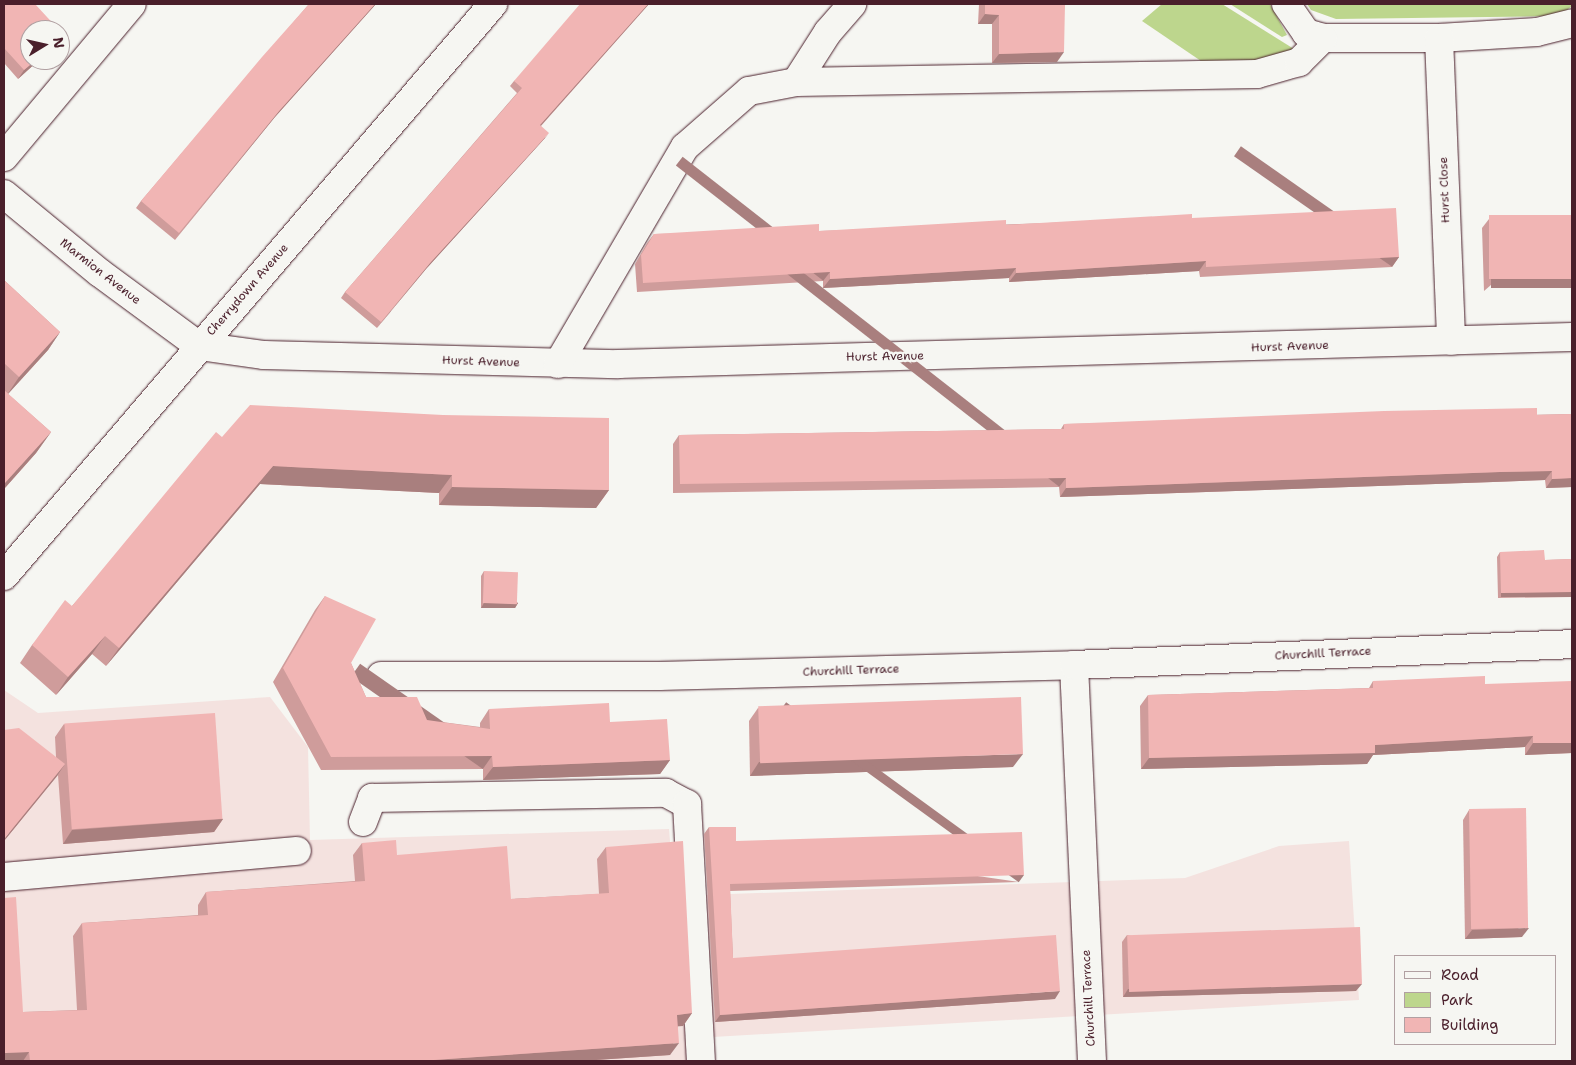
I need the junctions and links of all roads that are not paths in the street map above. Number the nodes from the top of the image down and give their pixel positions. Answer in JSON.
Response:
{"nodes":[{"id":1,"x":132,"y":4,"type":"edge"},
{"id":2,"x":493,"y":4,"type":"edge"},
{"id":3,"x":852,"y":4,"type":"edge"},
{"id":4,"x":1286,"y":4,"type":"edge"},
{"id":5,"x":1571,"y":26,"type":"edge"},
{"id":6,"x":1323,"y":38,"type":"junction"},
{"id":7,"x":1438,"y":38,"type":"junction"},
{"id":8,"x":796,"y":82,"type":"junction"},
{"id":9,"x":4,"y":157,"type":"edge"},
{"id":10,"x":4,"y":194,"type":"edge"},
{"id":11,"x":1572,"y":337,"type":"edge"},
{"id":12,"x":1451,"y":341,"type":"junction"},
{"id":13,"x":199,"y":346,"type":"junction"},
{"id":14,"x":558,"y":364,"type":"junction"},
{"id":15,"x":4,"y":576,"type":"edge"},
{"id":16,"x":1572,"y":644,"type":"edge"},
{"id":17,"x":1074,"y":665,"type":"junction"},
{"id":18,"x":381,"y":676,"type":"dead end"},
{"id":19,"x":363,"y":822,"type":"dead end"},
{"id":20,"x":297,"y":851,"type":"dead end"},
{"id":21,"x":4,"y":877,"type":"edge"},
{"id":22,"x":702,"y":1061,"type":"edge"},
{"id":23,"x":1092,"y":1061,"type":"edge"}],
"edges":[{"from":1,"to":9,"type":"street"},
{"from":2,"to":13,"type":"street","name":"Cherrydown Avenue"},
{"from":3,"to":8,"type":"street"},
{"from":4,"to":6,"type":"street"},
{"from":5,"to":7,"type":"street"},
{"from":6,"to":7,"type":"street"},
{"from":6,"to":8,"type":"street"},
{"from":7,"to":12,"type":"street","name":"Hurst Close"},
{"from":8,"to":14,"type":"street"},
{"from":10,"to":13,"type":"street","name":"Marmion Avenue"},
{"from":11,"to":12,"type":"street","name":"Hurst Avenue"},
{"from":12,"to":14,"type":"street","name":"Hurst Avenue"},
{"from":13,"to":14,"type":"street","name":"Hurst Avenue"},
{"from":13,"to":15,"type":"street","name":"Cherrydown Avenue"},
{"from":16,"to":17,"type":"street","name":"Churchill Terrace"},
{"from":17,"to":18,"type":"street","name":"Churchill Terrace"},
{"from":17,"to":23,"type":"street","name":"Churchill Terrace"},
{"from":19,"to":22,"type":"street"},
{"from":20,"to":21,"type":"street"}]}
